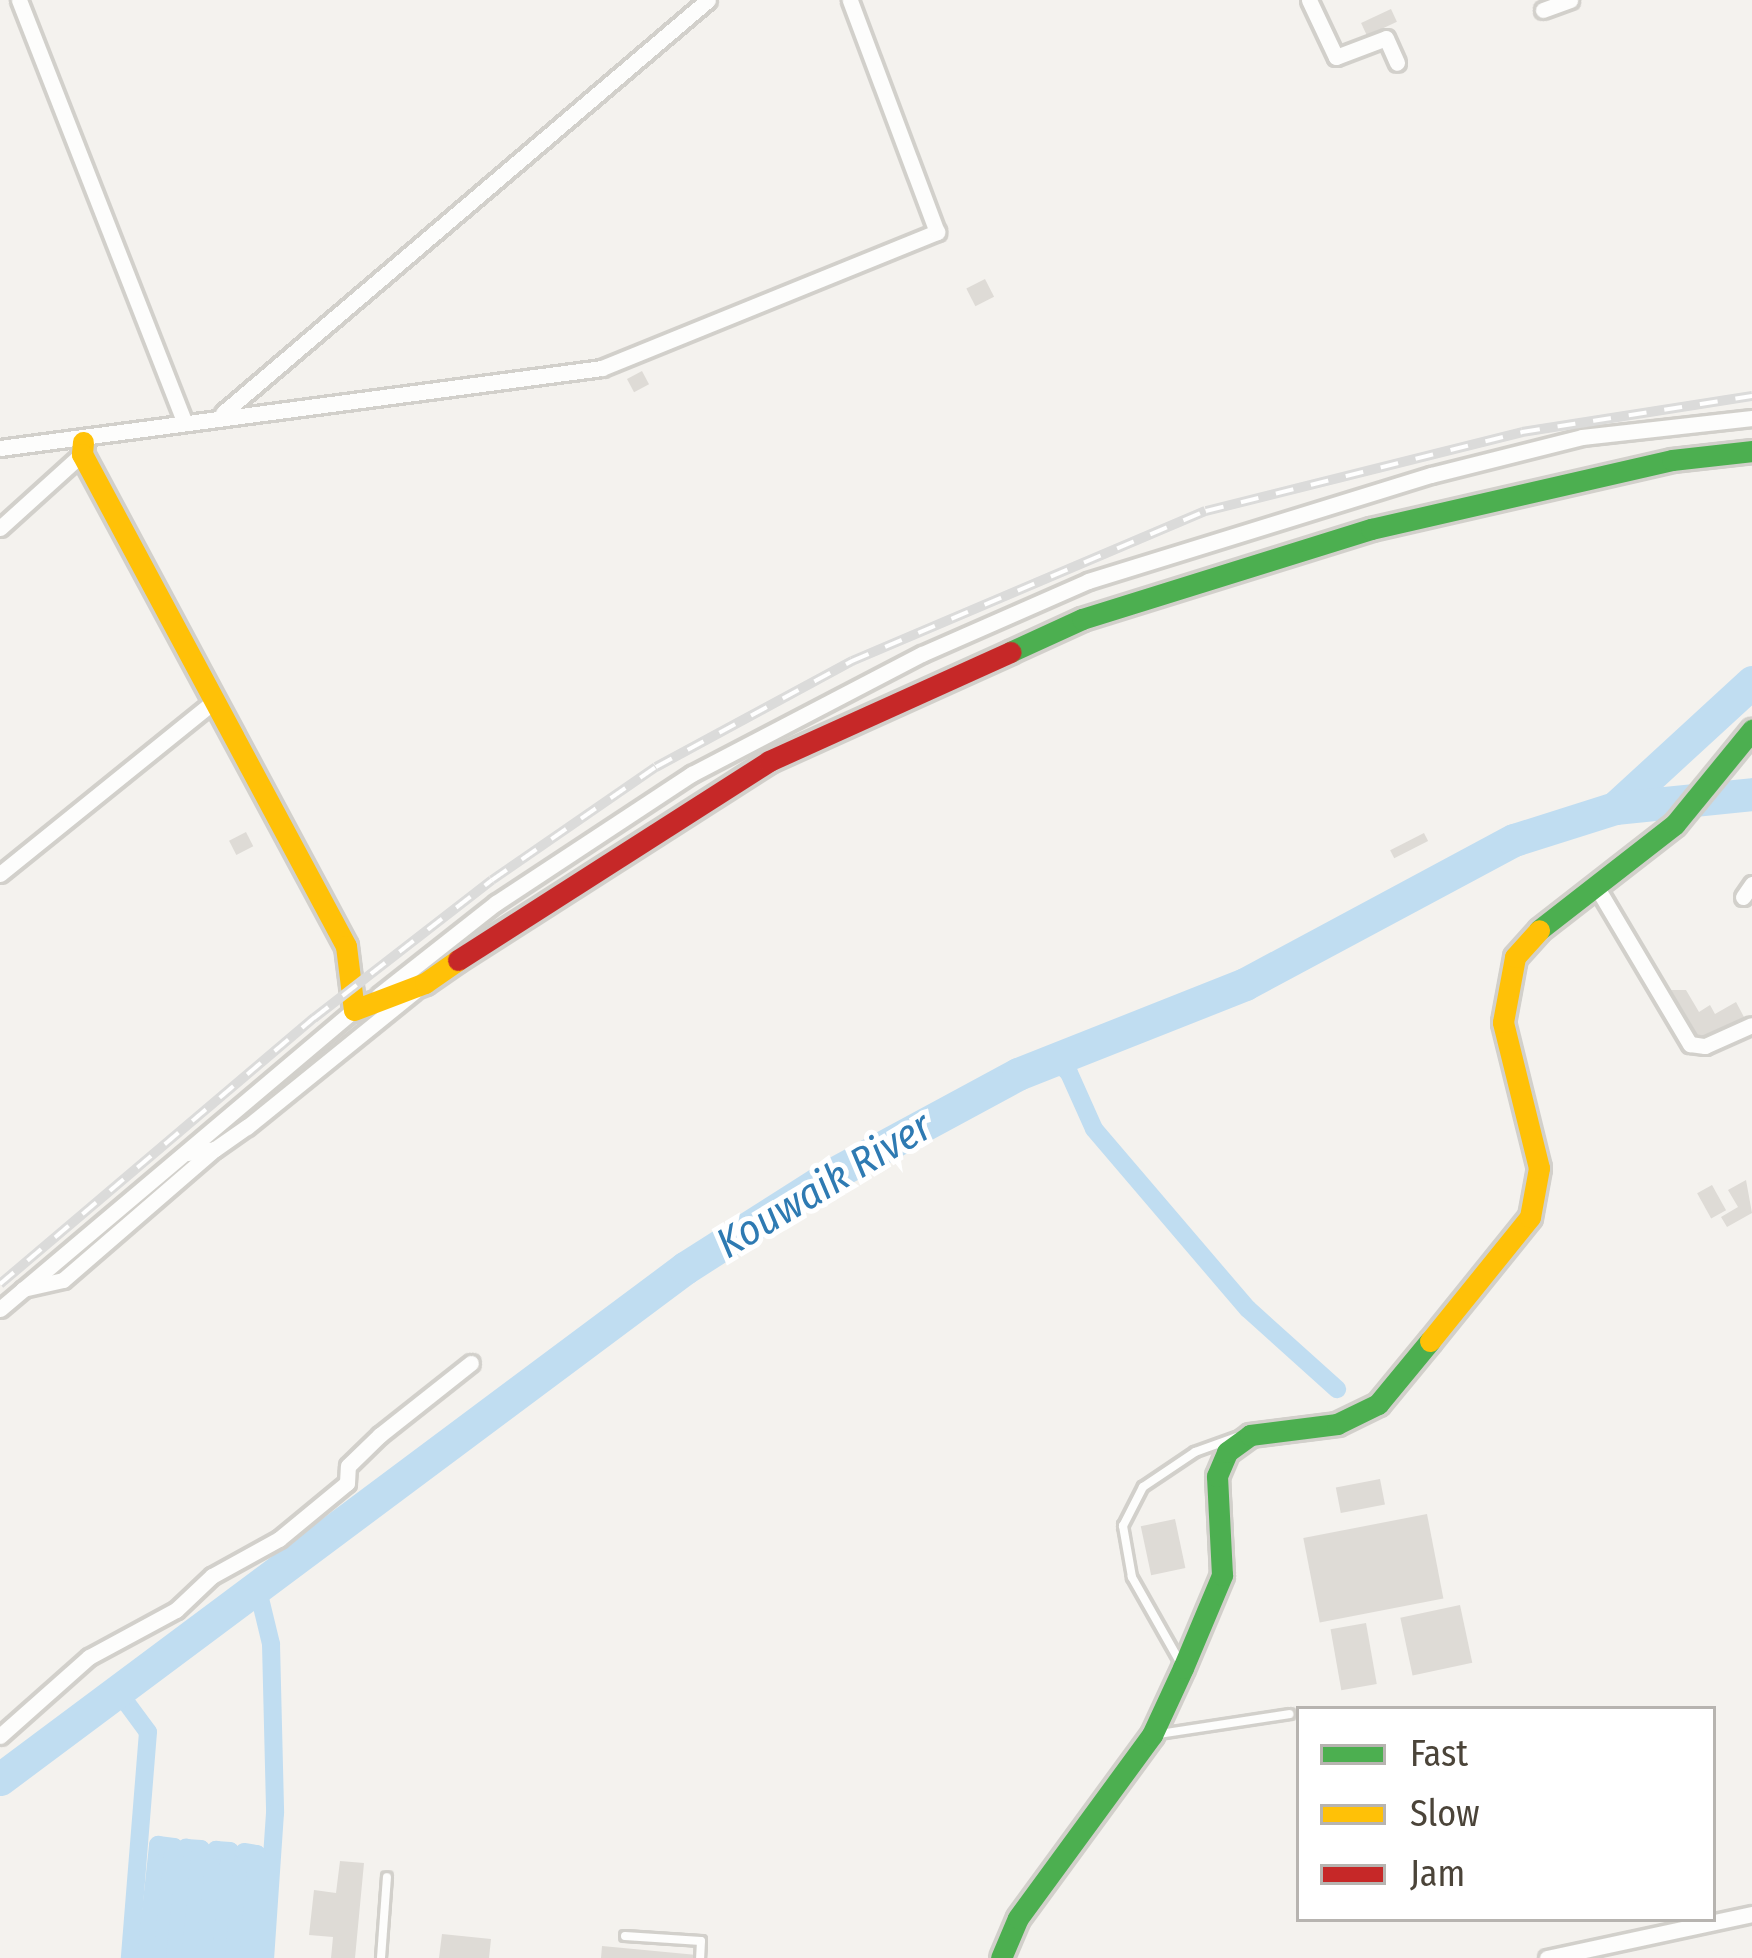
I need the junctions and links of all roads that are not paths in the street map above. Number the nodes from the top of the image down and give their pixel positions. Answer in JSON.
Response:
{"nodes":[{"id":1,"x":19,"y":0,"type":"edge"},
{"id":2,"x":708,"y":0,"type":"edge"},
{"id":3,"x":850,"y":0,"type":"edge"},
{"id":4,"x":1309,"y":0,"type":"edge"},
{"id":5,"x":1570,"y":0,"type":"edge"},
{"id":6,"x":1543,"y":10,"type":"dead end"},
{"id":7,"x":1397,"y":63,"type":"dead end"},
{"id":8,"x":272,"y":369,"type":"junction"},
{"id":9,"x":294,"y":408,"type":"junction"},
{"id":10,"x":223,"y":413,"type":"junction"},
{"id":11,"x":1752,"y":418,"type":"edge"},
{"id":12,"x":184,"y":421,"type":"junction"},
{"id":13,"x":0,"y":448,"type":"edge"},
{"id":14,"x":82,"y":448,"type":"junction"},
{"id":15,"x":1752,"y":451,"type":"edge"},
{"id":16,"x":0,"y":528,"type":"edge"},
{"id":17,"x":213,"y":702,"type":"junction"},
{"id":18,"x":1752,"y":730,"type":"edge"},
{"id":19,"x":0,"y":874,"type":"edge"},
{"id":20,"x":1596,"y":886,"type":"junction"},
{"id":21,"x":425,"y":982,"type":"junction"},
{"id":22,"x":379,"y":995,"type":"junction"},
{"id":23,"x":354,"y":1010,"type":"junction"},
{"id":24,"x":1752,"y":1025,"type":"edge"},
{"id":25,"x":215,"y":1149,"type":"junction"},
{"id":26,"x":184,"y":1153,"type":"junction"},
{"id":27,"x":23,"y":1289,"type":"junction"},
{"id":28,"x":0,"y":1309,"type":"edge"},
{"id":29,"x":471,"y":1363,"type":"dead end"},
{"id":30,"x":1250,"y":1435,"type":"junction"},
{"id":31,"x":1183,"y":1668,"type":"junction"},
{"id":32,"x":1289,"y":1714,"type":"dead end"},
{"id":33,"x":1152,"y":1735,"type":"junction"},
{"id":34,"x":0,"y":1736,"type":"edge"},
{"id":35,"x":387,"y":1877,"type":"dead end"},
{"id":36,"x":1752,"y":1914,"type":"edge"},
{"id":37,"x":1715,"y":1922,"type":"edge"},
{"id":38,"x":1716,"y":1922,"type":"edge"},
{"id":39,"x":625,"y":1936,"type":"dead end"},
{"id":40,"x":381,"y":1958,"type":"edge"},
{"id":41,"x":700,"y":1958,"type":"edge"},
{"id":42,"x":1001,"y":1958,"type":"edge"},
{"id":43,"x":1547,"y":1958,"type":"edge"}],
"edges":[{"from":1,"to":12,"type":"street"},
{"from":2,"to":8,"type":"street"},
{"from":3,"to":9,"type":"street"},
{"from":4,"to":7,"type":"street"},
{"from":5,"to":6,"type":"street"},
{"from":8,"to":9,"type":"street"},
{"from":8,"to":10,"type":"street"},
{"from":9,"to":10,"type":"street"},
{"from":10,"to":12,"type":"street"},
{"from":11,"to":22,"type":"street"},
{"from":12,"to":14,"type":"street"},
{"from":13,"to":14,"type":"street"},
{"from":14,"to":16,"type":"street"},
{"from":14,"to":17,"type":"street"},
{"from":15,"to":21,"type":"street"},
{"from":17,"to":19,"type":"street"},
{"from":17,"to":23,"type":"street"},
{"from":18,"to":20,"type":"street"},
{"from":20,"to":24,"type":"street"},
{"from":20,"to":30,"type":"street"},
{"from":21,"to":22,"type":"street"},
{"from":21,"to":25,"type":"street"},
{"from":22,"to":23,"type":"street"},
{"from":23,"to":26,"type":"street"},
{"from":25,"to":26,"type":"street"},
{"from":25,"to":27,"type":"street"},
{"from":26,"to":27,"type":"street"},
{"from":27,"to":28,"type":"street"},
{"from":29,"to":34,"type":"street"},
{"from":30,"to":31,"type":"street"},
{"from":30,"to":31,"type":"lane"},
{"from":31,"to":33,"type":"street"},
{"from":32,"to":33,"type":"lane"},
{"from":33,"to":42,"type":"street"},
{"from":35,"to":40,"type":"lane"},
{"from":36,"to":38,"type":"street"},
{"from":37,"to":43,"type":"street"},
{"from":39,"to":41,"type":"lane"}]}
